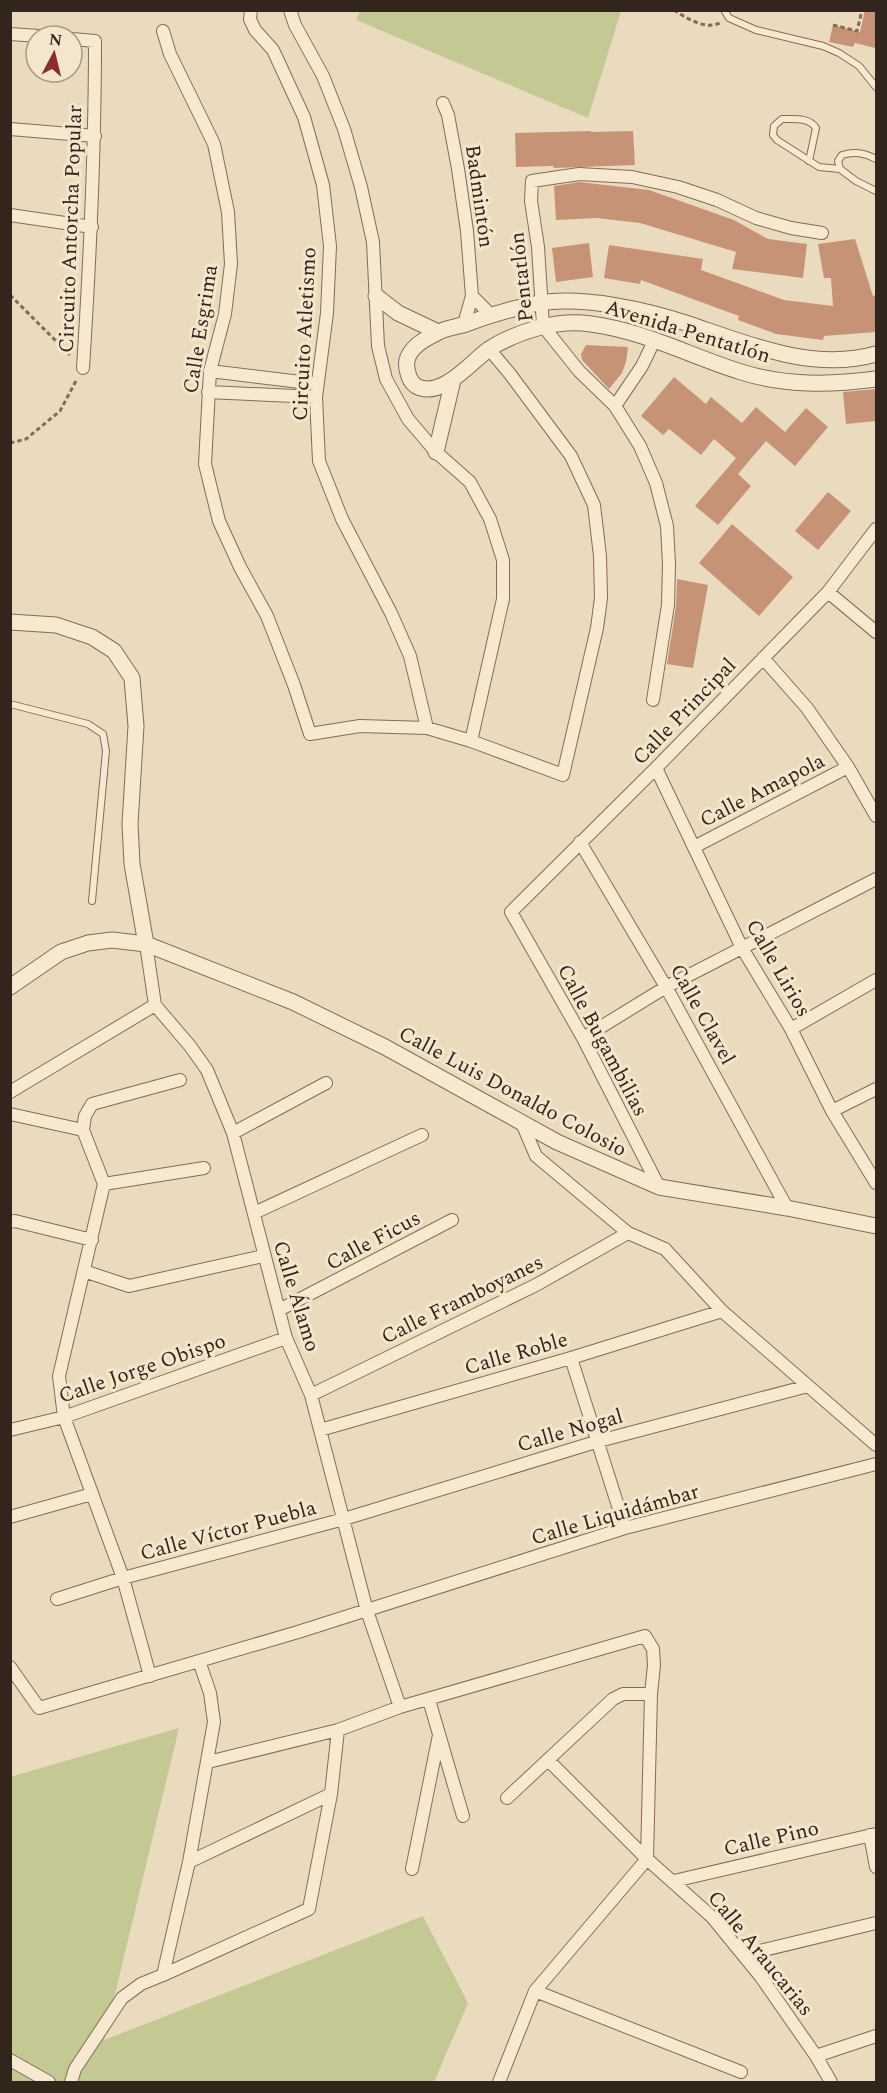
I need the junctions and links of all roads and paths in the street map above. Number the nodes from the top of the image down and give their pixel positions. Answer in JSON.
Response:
{"nodes":[{"id":1,"x":251,"y":10,"type":"edge"},
{"id":2,"x":290,"y":10,"type":"edge"},
{"id":3,"x":674,"y":10,"type":"edge"},
{"id":4,"x":724,"y":10,"type":"edge"},
{"id":5,"x":862,"y":10,"type":"edge"},
{"id":6,"x":729,"y":18,"type":"junction"},
{"id":7,"x":833,"y":26,"type":"dead end"},
{"id":8,"x":163,"y":31,"type":"dead end"},
{"id":9,"x":84,"y":40,"type":"edge"},
{"id":10,"x":876,"y":87,"type":"edge"},
{"id":11,"x":442,"y":103,"type":"dead end"},
{"id":12,"x":10,"y":129,"type":"edge"},
{"id":13,"x":95,"y":136,"type":"junction"},
{"id":14,"x":876,"y":159,"type":"edge"},
{"id":15,"x":810,"y":161,"type":"junction"},
{"id":16,"x":840,"y":169,"type":"junction"},
{"id":17,"x":876,"y":191,"type":"edge"},
{"id":18,"x":10,"y":215,"type":"edge"},
{"id":19,"x":92,"y":227,"type":"junction"},
{"id":20,"x":822,"y":233,"type":"dead end"},
{"id":21,"x":10,"y":295,"type":"edge"},
{"id":22,"x":376,"y":296,"type":"junction"},
{"id":23,"x":472,"y":296,"type":"junction"},
{"id":24,"x":541,"y":303,"type":"junction"},
{"id":25,"x":491,"y":315,"type":"junction"},
{"id":26,"x":464,"y":324,"type":"junction"},
{"id":27,"x":543,"y":326,"type":"junction"},
{"id":28,"x":438,"y":332,"type":"junction"},
{"id":29,"x":655,"y":339,"type":"junction"},
{"id":30,"x":489,"y":349,"type":"junction"},
{"id":31,"x":876,"y":354,"type":"edge"},
{"id":32,"x":83,"y":368,"type":"junction"},
{"id":33,"x":210,"y":370,"type":"junction"},
{"id":34,"x":876,"y":379,"type":"edge"},
{"id":35,"x":453,"y":380,"type":"junction"},
{"id":36,"x":317,"y":384,"type":"junction"},
{"id":37,"x":208,"y":392,"type":"junction"},
{"id":38,"x":316,"y":397,"type":"junction"},
{"id":39,"x":615,"y":406,"type":"junction"},
{"id":40,"x":10,"y":443,"type":"edge"},
{"id":41,"x":436,"y":452,"type":"junction"},
{"id":42,"x":876,"y":529,"type":"edge"},
{"id":43,"x":828,"y":592,"type":"junction"},
{"id":44,"x":10,"y":622,"type":"edge"},
{"id":45,"x":876,"y":632,"type":"edge"},
{"id":46,"x":763,"y":658,"type":"junction"},
{"id":47,"x":653,"y":700,"type":"dead end"},
{"id":48,"x":10,"y":704,"type":"edge"},
{"id":49,"x":427,"y":728,"type":"junction"},
{"id":50,"x":471,"y":741,"type":"junction"},
{"id":51,"x":848,"y":767,"type":"junction"},
{"id":52,"x":656,"y":768,"type":"junction"},
{"id":53,"x":876,"y":816,"type":"edge"},
{"id":54,"x":580,"y":842,"type":"junction"},
{"id":55,"x":694,"y":847,"type":"junction"},
{"id":56,"x":876,"y":879,"type":"edge"},
{"id":57,"x":92,"y":901,"type":"dead end"},
{"id":58,"x":511,"y":912,"type":"joint"},
{"id":59,"x":146,"y":944,"type":"junction"},
{"id":60,"x":742,"y":948,"type":"junction"},
{"id":61,"x":18,"y":978,"type":"edge"},
{"id":62,"x":876,"y":980,"type":"edge"},
{"id":63,"x":10,"y":987,"type":"edge"},
{"id":64,"x":666,"y":987,"type":"junction"},
{"id":65,"x":154,"y":1005,"type":"junction"},
{"id":66,"x":791,"y":1029,"type":"junction"},
{"id":67,"x":582,"y":1038,"type":"junction"},
{"id":68,"x":180,"y":1080,"type":"dead end"},
{"id":69,"x":326,"y":1083,"type":"dead end"},
{"id":70,"x":876,"y":1089,"type":"edge"},
{"id":71,"x":10,"y":1092,"type":"edge"},
{"id":72,"x":832,"y":1111,"type":"junction"},
{"id":73,"x":10,"y":1114,"type":"edge"},
{"id":74,"x":521,"y":1121,"type":"junction"},
{"id":75,"x":82,"y":1130,"type":"junction"},
{"id":76,"x":233,"y":1133,"type":"junction"},
{"id":77,"x":422,"y":1135,"type":"dead end"},
{"id":78,"x":204,"y":1168,"type":"dead end"},
{"id":79,"x":876,"y":1183,"type":"edge"},
{"id":80,"x":104,"y":1184,"type":"junction"},
{"id":81,"x":659,"y":1187,"type":"junction"},
{"id":82,"x":787,"y":1208,"type":"junction"},
{"id":83,"x":254,"y":1213,"type":"junction"},
{"id":84,"x":452,"y":1220,"type":"dead end"},
{"id":85,"x":10,"y":1222,"type":"edge"},
{"id":86,"x":876,"y":1226,"type":"edge"},
{"id":87,"x":628,"y":1233,"type":"junction"},
{"id":88,"x":92,"y":1240,"type":"junction"},
{"id":89,"x":263,"y":1256,"type":"junction"},
{"id":90,"x":84,"y":1270,"type":"junction"},
{"id":91,"x":279,"y":1310,"type":"junction"},
{"id":92,"x":722,"y":1311,"type":"junction"},
{"id":93,"x":286,"y":1338,"type":"junction"},
{"id":94,"x":571,"y":1358,"type":"junction"},
{"id":95,"x":808,"y":1386,"type":"junction"},
{"id":96,"x":311,"y":1395,"type":"junction"},
{"id":97,"x":63,"y":1417,"type":"junction"},
{"id":98,"x":10,"y":1430,"type":"edge"},
{"id":99,"x":320,"y":1430,"type":"junction"},
{"id":100,"x":598,"y":1441,"type":"junction"},
{"id":101,"x":876,"y":1445,"type":"edge"},
{"id":102,"x":876,"y":1464,"type":"edge"},
{"id":103,"x":92,"y":1494,"type":"junction"},
{"id":104,"x":10,"y":1517,"type":"edge"},
{"id":105,"x":344,"y":1519,"type":"junction"},
{"id":106,"x":626,"y":1528,"type":"junction"},
{"id":107,"x":123,"y":1578,"type":"junction"},
{"id":108,"x":57,"y":1599,"type":"dead end"},
{"id":109,"x":367,"y":1611,"type":"junction"},
{"id":110,"x":199,"y":1661,"type":"junction"},
{"id":111,"x":10,"y":1667,"type":"edge"},
{"id":112,"x":150,"y":1676,"type":"junction"},
{"id":113,"x":651,"y":1694,"type":"junction"},
{"id":114,"x":429,"y":1700,"type":"junction"},
{"id":115,"x":400,"y":1707,"type":"junction"},
{"id":116,"x":338,"y":1730,"type":"junction"},
{"id":117,"x":439,"y":1735,"type":"junction"},
{"id":118,"x":548,"y":1760,"type":"junction"},
{"id":119,"x":208,"y":1762,"type":"junction"},
{"id":120,"x":331,"y":1794,"type":"junction"},
{"id":121,"x":507,"y":1798,"type":"dead end"},
{"id":122,"x":463,"y":1816,"type":"dead end"},
{"id":123,"x":873,"y":1834,"type":"edge"},
{"id":124,"x":648,"y":1859,"type":"junction"},
{"id":125,"x":189,"y":1862,"type":"junction"},
{"id":126,"x":876,"y":1867,"type":"edge"},
{"id":127,"x":412,"y":1869,"type":"dead end"},
{"id":128,"x":674,"y":1881,"type":"junction"},
{"id":129,"x":876,"y":1923,"type":"edge"},
{"id":130,"x":743,"y":1955,"type":"junction"},
{"id":131,"x":163,"y":1975,"type":"junction"},
{"id":132,"x":535,"y":1991,"type":"junction"},
{"id":133,"x":876,"y":2036,"type":"edge"},
{"id":134,"x":816,"y":2056,"type":"junction"},
{"id":135,"x":10,"y":2060,"type":"edge"},
{"id":136,"x":741,"y":2072,"type":"dead end"},
{"id":137,"x":502,"y":2081,"type":"edge"},
{"id":138,"x":50,"y":2082,"type":"edge"},
{"id":139,"x":71,"y":2082,"type":"edge"},
{"id":140,"x":831,"y":2082,"type":"edge"}],
"edges":[{"from":1,"to":36,"type":"street","name":"Circuito Atletismo"},
{"from":2,"to":22,"type":"street"},
{"from":3,"to":6,"type":"path"},
{"from":4,"to":6,"type":"lane"},
{"from":5,"to":7,"type":"path"},
{"from":6,"to":10,"type":"lane"},
{"from":8,"to":33,"type":"street","name":"Calle Esgrima"},
{"from":9,"to":13,"type":"street","name":"Circuito Antorcha Popular"},
{"from":11,"to":23,"type":"street","name":"Badmintón"},
{"from":12,"to":13,"type":"street"},
{"from":13,"to":19,"type":"street","name":"Circuito Antorcha Popular"},
{"from":14,"to":16,"type":"lane"},
{"from":15,"to":15,"type":"lane"},
{"from":15,"to":16,"type":"lane"},
{"from":16,"to":17,"type":"lane"},
{"from":18,"to":19,"type":"street"},
{"from":19,"to":32,"type":"street","name":"Circuito Antorcha Popular"},
{"from":20,"to":24,"type":"street","name":"Pentatlón"},
{"from":21,"to":32,"type":"path"},
{"from":22,"to":28,"type":"street"},
{"from":22,"to":41,"type":"street"},
{"from":23,"to":25,"type":"street"},
{"from":23,"to":26,"type":"street"},
{"from":24,"to":25,"type":"street","name":"Avenida Pentatlón"},
{"from":24,"to":27,"type":"street","name":"Pentatlón"},
{"from":24,"to":31,"type":"street","name":"Avenida Pentatlón"},
{"from":25,"to":26,"type":"street","name":"Avenida Pentatlón"},
{"from":26,"to":28,"type":"street","name":"Avenida Pentatlón"},
{"from":27,"to":29,"type":"street","name":"Avenida Pentatlón"},
{"from":27,"to":30,"type":"street","name":"Avenida Pentatlón"},
{"from":27,"to":39,"type":"street","name":"Pentatlón"},
{"from":28,"to":35,"type":"street","name":"Avenida Pentatlón"},
{"from":29,"to":34,"type":"street","name":"Avenida Pentatlón"},
{"from":29,"to":39,"type":"street"},
{"from":30,"to":35,"type":"street","name":"Avenida Pentatlón"},
{"from":30,"to":50,"type":"street"},
{"from":32,"to":40,"type":"path","name":"Circuito Antorcha Popular"},
{"from":33,"to":36,"type":"street"},
{"from":33,"to":37,"type":"street","name":"Calle Esgrima"},
{"from":35,"to":41,"type":"street"},
{"from":36,"to":38,"type":"street","name":"Circuito Atletismo"},
{"from":37,"to":38,"type":"street"},
{"from":37,"to":49,"type":"street","name":"Calle Esgrima"},
{"from":38,"to":49,"type":"street","name":"Circuito Atletismo"},
{"from":39,"to":47,"type":"street","name":"Pentatlón"},
{"from":41,"to":50,"type":"street"},
{"from":42,"to":43,"type":"street","name":"Calle Principal"},
{"from":43,"to":45,"type":"street"},
{"from":43,"to":46,"type":"street","name":"Calle Principal"},
{"from":44,"to":59,"type":"street"},
{"from":46,"to":51,"type":"street"},
{"from":46,"to":52,"type":"street","name":"Calle Principal"},
{"from":48,"to":57,"type":"lane"},
{"from":49,"to":50,"type":"street"},
{"from":51,"to":53,"type":"street"},
{"from":51,"to":55,"type":"street","name":"Calle Amapola"},
{"from":52,"to":54,"type":"street","name":"Calle Principal"},
{"from":52,"to":55,"type":"street","name":"Calle Lirios"},
{"from":54,"to":58,"type":"street","name":"Calle Principal"},
{"from":54,"to":64,"type":"street","name":"Calle Clavel"},
{"from":55,"to":60,"type":"street","name":"Calle Lirios"},
{"from":56,"to":60,"type":"street"},
{"from":58,"to":67,"type":"street","name":"Calle Bugambilias"},
{"from":59,"to":61,"type":"street","name":"Calle Luis Donaldo Colosio"},
{"from":59,"to":65,"type":"street"},
{"from":59,"to":74,"type":"street","name":"Calle Luis Donaldo Colosio"},
{"from":60,"to":64,"type":"street"},
{"from":60,"to":66,"type":"street","name":"Calle Lirios"},
{"from":61,"to":63,"type":"street","name":"Calle Luis Donaldo Colosio"},
{"from":62,"to":66,"type":"street"},
{"from":64,"to":67,"type":"street"},
{"from":64,"to":82,"type":"street","name":"Calle Clavel"},
{"from":65,"to":71,"type":"street"},
{"from":65,"to":76,"type":"street","name":"Calle Álamo"},
{"from":66,"to":72,"type":"street","name":"Calle Lirios"},
{"from":67,"to":81,"type":"street","name":"Calle Bugambilias"},
{"from":68,"to":75,"type":"street"},
{"from":69,"to":76,"type":"street"},
{"from":70,"to":72,"type":"street"},
{"from":72,"to":79,"type":"street","name":"Calle Lirios"},
{"from":73,"to":75,"type":"street"},
{"from":74,"to":81,"type":"street","name":"Calle Luis Donaldo Colosio"},
{"from":74,"to":87,"type":"street"},
{"from":75,"to":80,"type":"street"},
{"from":76,"to":83,"type":"street","name":"Calle Álamo"},
{"from":77,"to":83,"type":"street"},
{"from":78,"to":80,"type":"street"},
{"from":80,"to":88,"type":"street"},
{"from":81,"to":82,"type":"street","name":"Calle Luis Donaldo Colosio"},
{"from":82,"to":86,"type":"street","name":"Calle Luis Donaldo Colosio"},
{"from":83,"to":89,"type":"street","name":"Calle Álamo"},
{"from":84,"to":91,"type":"street","name":"Calle Ficus"},
{"from":85,"to":88,"type":"street"},
{"from":87,"to":92,"type":"street"},
{"from":87,"to":96,"type":"street","name":"Calle Framboyanes"},
{"from":88,"to":90,"type":"street"},
{"from":89,"to":90,"type":"street"},
{"from":89,"to":91,"type":"street","name":"Calle Álamo"},
{"from":90,"to":97,"type":"street"},
{"from":91,"to":93,"type":"street","name":"Calle Álamo"},
{"from":92,"to":94,"type":"street","name":"Calle Roble"},
{"from":92,"to":95,"type":"street"},
{"from":93,"to":96,"type":"street","name":"Calle Álamo"},
{"from":93,"to":97,"type":"street","name":"Calle Jorge Obispo"},
{"from":94,"to":99,"type":"street","name":"Calle Roble"},
{"from":94,"to":100,"type":"street"},
{"from":95,"to":100,"type":"street","name":"Calle Nogal"},
{"from":95,"to":101,"type":"street"},
{"from":96,"to":99,"type":"street","name":"Calle Álamo"},
{"from":97,"to":98,"type":"street","name":"Calle Jorge Obispo"},
{"from":97,"to":103,"type":"street"},
{"from":99,"to":105,"type":"street","name":"Calle Álamo"},
{"from":100,"to":105,"type":"street","name":"Calle Nogal"},
{"from":100,"to":106,"type":"street"},
{"from":102,"to":106,"type":"street","name":"Calle Liquidámbar"},
{"from":103,"to":104,"type":"street"},
{"from":103,"to":107,"type":"street"},
{"from":105,"to":107,"type":"street","name":"Calle Víctor Puebla"},
{"from":105,"to":109,"type":"street","name":"Calle Álamo"},
{"from":106,"to":109,"type":"street","name":"Calle Liquidámbar"},
{"from":107,"to":108,"type":"street","name":"Calle Víctor Puebla"},
{"from":107,"to":112,"type":"street"},
{"from":109,"to":110,"type":"street","name":"Calle Liquidámbar"},
{"from":109,"to":115,"type":"street","name":"Calle Álamo"},
{"from":110,"to":112,"type":"street","name":"Calle Liquidámbar"},
{"from":110,"to":119,"type":"street"},
{"from":111,"to":112,"type":"street","name":"Calle Liquidámbar"},
{"from":113,"to":114,"type":"street"},
{"from":113,"to":118,"type":"street"},
{"from":113,"to":124,"type":"street"},
{"from":114,"to":115,"type":"street"},
{"from":114,"to":117,"type":"street"},
{"from":115,"to":116,"type":"street"},
{"from":116,"to":119,"type":"street"},
{"from":116,"to":120,"type":"street"},
{"from":117,"to":122,"type":"street"},
{"from":117,"to":127,"type":"street"},
{"from":118,"to":121,"type":"street"},
{"from":118,"to":124,"type":"street","name":"Calle Araucarias"},
{"from":119,"to":125,"type":"street"},
{"from":120,"to":125,"type":"street"},
{"from":120,"to":131,"type":"street"},
{"from":123,"to":126,"type":"street"},
{"from":123,"to":128,"type":"street","name":"Calle Pino"},
{"from":124,"to":128,"type":"street","name":"Calle Araucarias"},
{"from":124,"to":132,"type":"street"},
{"from":125,"to":131,"type":"street"},
{"from":128,"to":130,"type":"street","name":"Calle Araucarias"},
{"from":129,"to":130,"type":"street"},
{"from":130,"to":134,"type":"street","name":"Calle Araucarias"},
{"from":131,"to":139,"type":"street"},
{"from":132,"to":136,"type":"street"},
{"from":132,"to":137,"type":"street"},
{"from":133,"to":134,"type":"street"},
{"from":134,"to":140,"type":"street","name":"Calle Araucarias"},
{"from":135,"to":138,"type":"street"}]}
